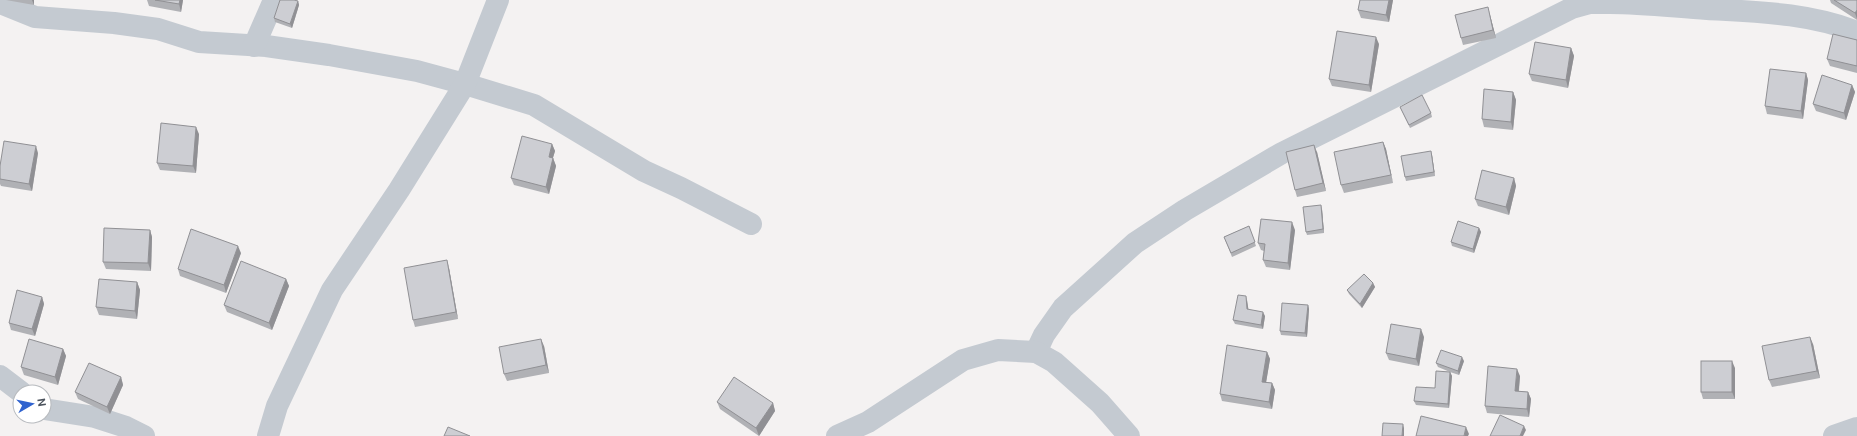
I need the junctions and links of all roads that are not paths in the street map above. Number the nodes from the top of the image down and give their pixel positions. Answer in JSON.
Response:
{"nodes":[{"id":1,"x":274,"y":0,"type":"edge"},
{"id":2,"x":498,"y":0,"type":"edge"},
{"id":3,"x":0,"y":2,"type":"edge"},
{"id":4,"x":1857,"y":32,"type":"edge"},
{"id":5,"x":254,"y":46,"type":"junction"},
{"id":6,"x":464,"y":84,"type":"junction"},
{"id":7,"x":751,"y":224,"type":"dead end"},
{"id":8,"x":1036,"y":352,"type":"junction"},
{"id":9,"x":0,"y":376,"type":"edge"},
{"id":10,"x":12,"y":385,"type":"edge"},
{"id":11,"x":52,"y":410,"type":"edge"},
{"id":12,"x":1857,"y":428,"type":"edge"},
{"id":13,"x":144,"y":436,"type":"edge"},
{"id":14,"x":268,"y":436,"type":"edge"},
{"id":15,"x":837,"y":436,"type":"edge"},
{"id":16,"x":1129,"y":436,"type":"edge"},
{"id":17,"x":1834,"y":436,"type":"edge"}],
"edges":[{"from":1,"to":5,"type":"street"},
{"from":2,"to":6,"type":"street"},
{"from":3,"to":5,"type":"street"},
{"from":4,"to":8,"type":"street"},
{"from":5,"to":6,"type":"street"},
{"from":6,"to":7,"type":"street"},
{"from":6,"to":14,"type":"street"},
{"from":8,"to":15,"type":"street"},
{"from":8,"to":16,"type":"street"},
{"from":9,"to":10,"type":"street"},
{"from":11,"to":13,"type":"street"},
{"from":12,"to":17,"type":"street"}]}
